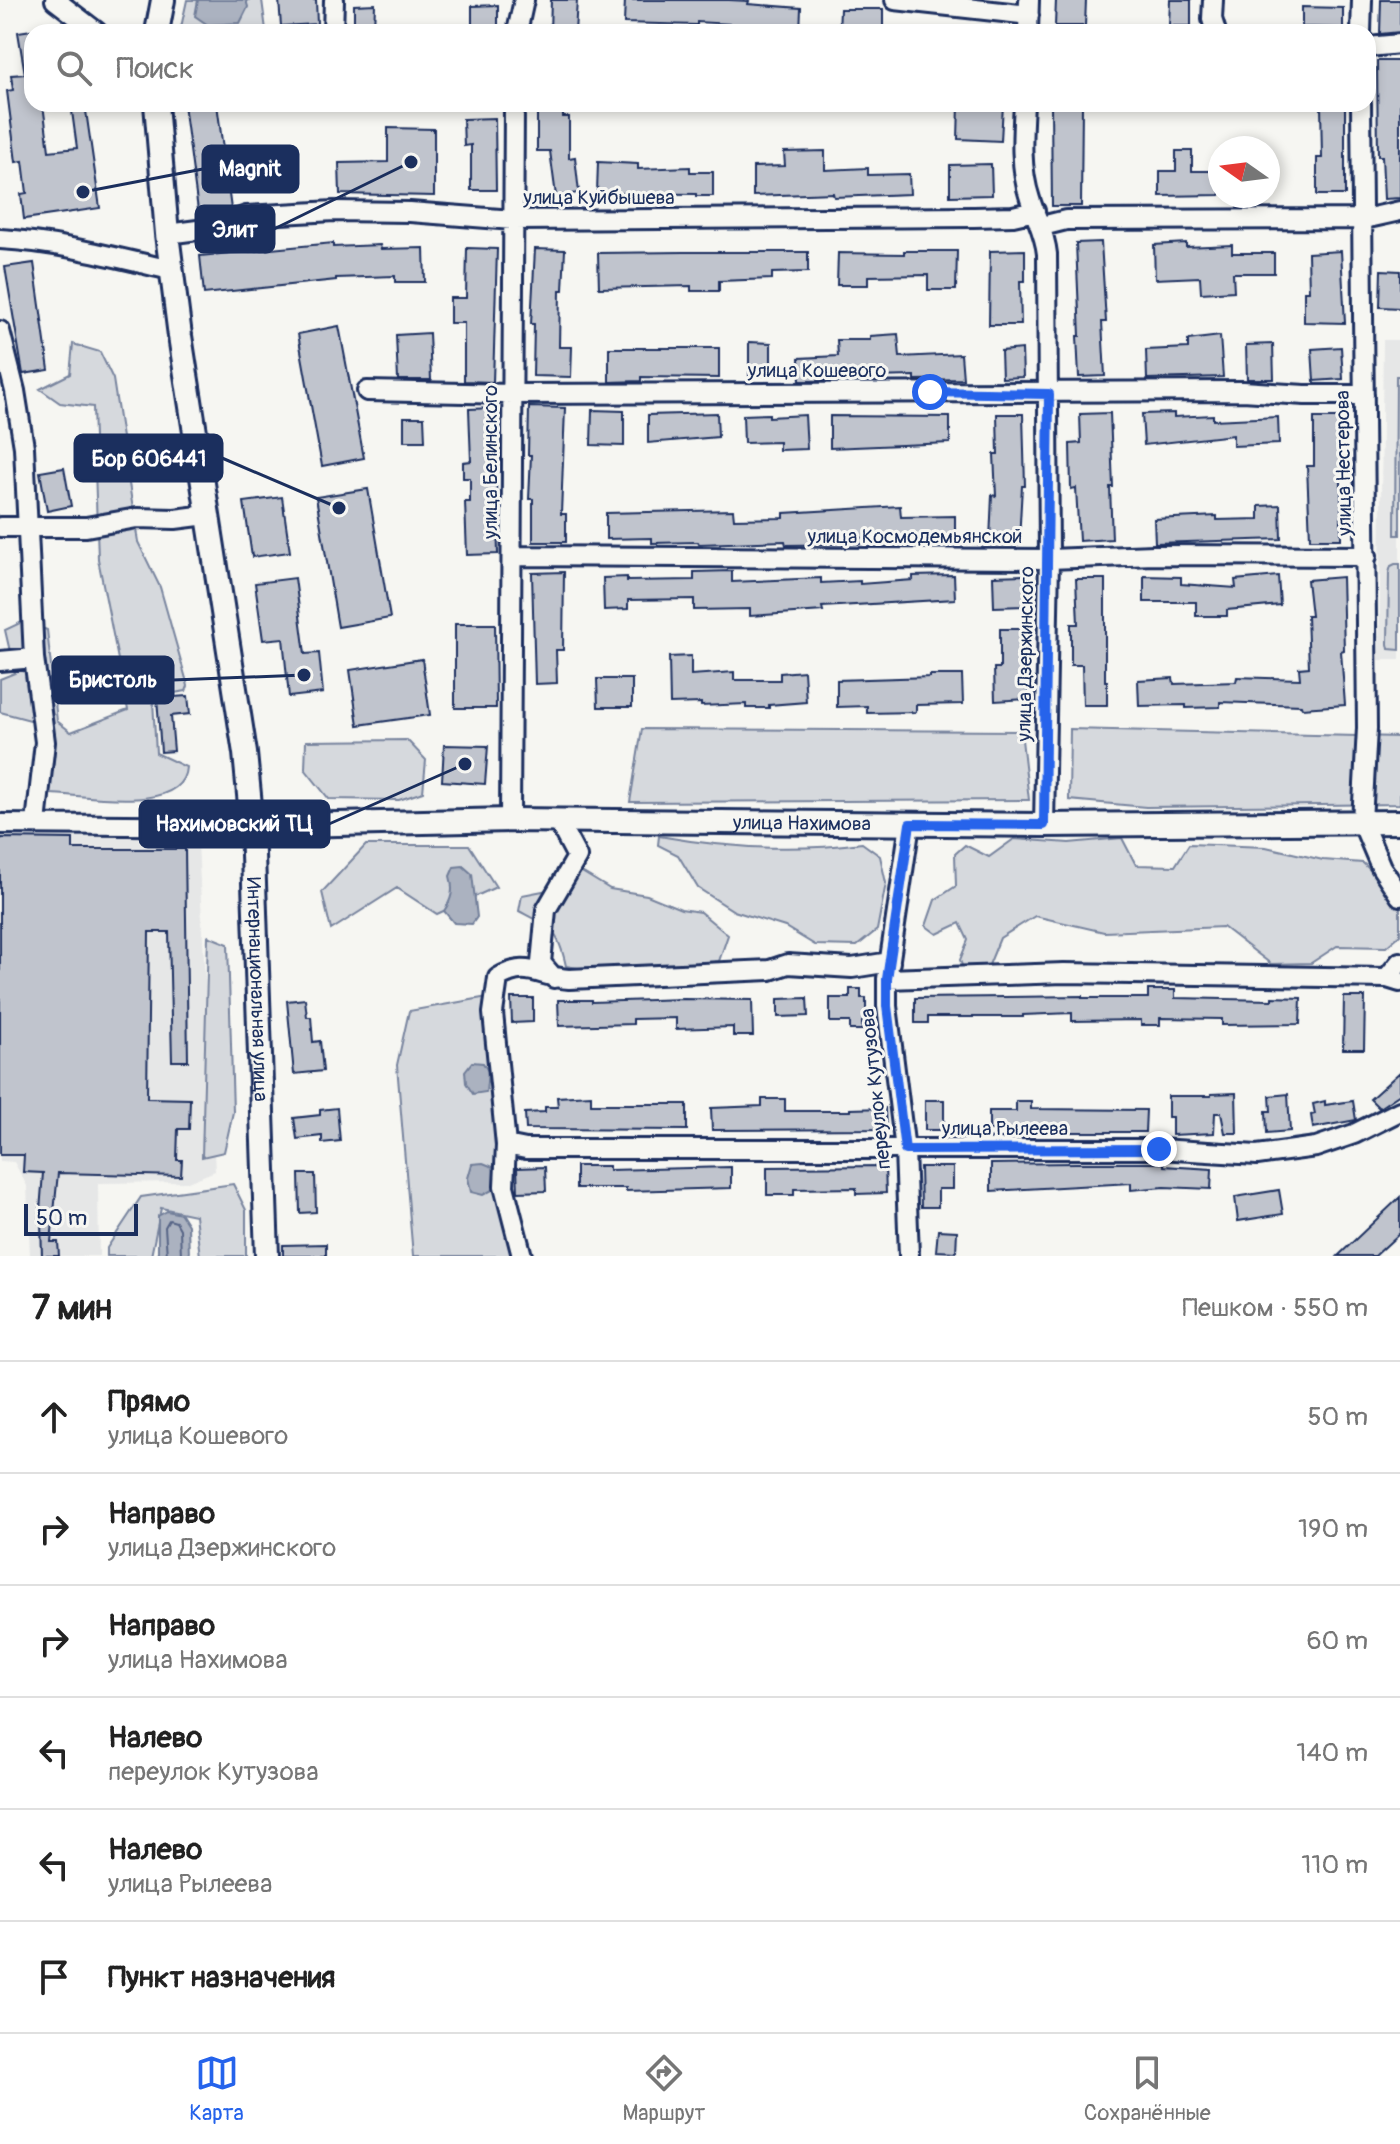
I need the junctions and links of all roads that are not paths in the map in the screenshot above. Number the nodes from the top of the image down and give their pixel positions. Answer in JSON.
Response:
{"nodes":[{"id":1,"x":55,"y":0,"type":"edge"},
{"id":2,"x":163,"y":0,"type":"edge"},
{"id":3,"x":334,"y":0,"type":"edge"},
{"id":4,"x":524,"y":0,"type":"edge"},
{"id":5,"x":895,"y":0,"type":"edge"},
{"id":6,"x":1213,"y":0,"type":"edge"},
{"id":7,"x":1362,"y":0,"type":"edge"},
{"id":8,"x":1029,"y":16,"type":"edge"},
{"id":9,"x":86,"y":24,"type":"edge"},
{"id":10,"x":158,"y":24,"type":"edge"},
{"id":11,"x":333,"y":24,"type":"edge"},
{"id":12,"x":519,"y":24,"type":"edge"},
{"id":13,"x":1214,"y":24,"type":"edge"},
{"id":14,"x":1361,"y":24,"type":"edge"},
{"id":15,"x":1400,"y":44,"type":"edge"},
{"id":16,"x":1376,"y":46,"type":"edge"},
{"id":17,"x":157,"y":112,"type":"edge"},
{"id":18,"x":514,"y":112,"type":"edge"},
{"id":19,"x":1024,"y":112,"type":"edge"},
{"id":20,"x":1361,"y":112,"type":"edge"},
{"id":21,"x":1400,"y":211,"type":"edge"},
{"id":22,"x":1038,"y":218,"type":"junction"},
{"id":23,"x":1364,"y":219,"type":"junction"},
{"id":24,"x":513,"y":220,"type":"junction"},
{"id":25,"x":167,"y":234,"type":"junction"},
{"id":26,"x":0,"y":239,"type":"edge"},
{"id":27,"x":171,"y":270,"type":"junction"},
{"id":28,"x":0,"y":331,"type":"edge"},
{"id":29,"x":367,"y":391,"type":"dead end"},
{"id":30,"x":513,"y":394,"type":"junction"},
{"id":31,"x":1049,"y":394,"type":"junction"},
{"id":32,"x":1364,"y":395,"type":"junction"},
{"id":33,"x":207,"y":515,"type":"junction"},
{"id":34,"x":0,"y":527,"type":"edge"},
{"id":35,"x":30,"y":527,"type":"junction"},
{"id":36,"x":512,"y":556,"type":"junction"},
{"id":37,"x":1367,"y":556,"type":"junction"},
{"id":38,"x":1049,"y":559,"type":"junction"},
{"id":39,"x":34,"y":658,"type":"junction"},
{"id":40,"x":0,"y":661,"type":"edge"},
{"id":41,"x":510,"y":820,"type":"junction"},
{"id":42,"x":558,"y":821,"type":"junction"},
{"id":43,"x":1362,"y":822,"type":"junction"},
{"id":44,"x":1400,"y":822,"type":"edge"},
{"id":45,"x":36,"y":823,"type":"junction"},
{"id":46,"x":0,"y":824,"type":"edge"},
{"id":47,"x":910,"y":824,"type":"junction"},
{"id":48,"x":1044,"y":825,"type":"junction"},
{"id":49,"x":252,"y":826,"type":"junction"},
{"id":50,"x":1400,"y":896,"type":"edge"},
{"id":51,"x":1400,"y":962,"type":"edge"},
{"id":52,"x":888,"y":970,"type":"junction"},
{"id":53,"x":554,"y":978,"type":"junction"},
{"id":54,"x":1394,"y":980,"type":"edge"},
{"id":55,"x":1400,"y":1111,"type":"edge"},
{"id":56,"x":506,"y":1145,"type":"junction"},
{"id":57,"x":905,"y":1150,"type":"junction"},
{"id":58,"x":267,"y":1256,"type":"edge"},
{"id":59,"x":522,"y":1256,"type":"edge"},
{"id":60,"x":909,"y":1256,"type":"edge"}],
"edges":[{"from":1,"to":9,"type":"street"},
{"from":2,"to":10,"type":"main road"},
{"from":3,"to":11,"type":"street"},
{"from":4,"to":12,"type":"street"},
{"from":5,"to":8,"type":"street"},
{"from":6,"to":13,"type":"street"},
{"from":7,"to":14,"type":"street"},
{"from":15,"to":16,"type":"street"},
{"from":17,"to":25,"type":"main road","name":"Интернациональная улица"},
{"from":18,"to":24,"type":"street","name":"улица Белинского"},
{"from":19,"to":22,"type":"street","name":"улица Дзержинского"},
{"from":20,"to":23,"type":"street","name":"улица Нестерова"},
{"from":21,"to":23,"type":"street","name":"улица Куйбышева"},
{"from":22,"to":23,"type":"street","name":"улица Куйбышева"},
{"from":22,"to":24,"type":"street","name":"улица Куйбышева"},
{"from":22,"to":31,"type":"street","name":"улица Дзержинского"},
{"from":23,"to":32,"type":"street","name":"улица Нестерова"},
{"from":24,"to":25,"type":"street","name":"улица Куйбышева"},
{"from":24,"to":30,"type":"street","name":"улица Белинского"},
{"from":25,"to":27,"type":"main road","name":"Интернациональная улица"},
{"from":26,"to":27,"type":"street"},
{"from":27,"to":33,"type":"main road","name":"Интернациональная улица"},
{"from":28,"to":35,"type":"street"},
{"from":29,"to":30,"type":"street","name":"улица Кошевого"},
{"from":30,"to":31,"type":"street","name":"улица Кошевого"},
{"from":30,"to":36,"type":"street","name":"улица Белинского"},
{"from":31,"to":32,"type":"street","name":"улица Кошевого"},
{"from":31,"to":38,"type":"street","name":"улица Дзержинского"},
{"from":32,"to":37,"type":"street","name":"улица Нестерова"},
{"from":33,"to":35,"type":"street"},
{"from":33,"to":49,"type":"main road","name":"Интернациональная улица"},
{"from":34,"to":35,"type":"street"},
{"from":35,"to":39,"type":"street"},
{"from":36,"to":38,"type":"street","name":"улица Космодемьянской"},
{"from":36,"to":41,"type":"street","name":"улица Белинского"},
{"from":37,"to":38,"type":"street","name":"улица Космодемьянской"},
{"from":37,"to":43,"type":"street","name":"улица Нестерова"},
{"from":38,"to":48,"type":"street","name":"улица Дзержинского"},
{"from":39,"to":40,"type":"street"},
{"from":39,"to":45,"type":"street"},
{"from":41,"to":42,"type":"main road","name":"улица Нахимова"},
{"from":41,"to":49,"type":"main road","name":"улица Нахимова"},
{"from":42,"to":47,"type":"main road","name":"улица Нахимова"},
{"from":42,"to":53,"type":"street"},
{"from":43,"to":44,"type":"main road","name":"улица Нахимова"},
{"from":43,"to":48,"type":"main road","name":"улица Нахимова"},
{"from":43,"to":50,"type":"street"},
{"from":45,"to":46,"type":"street"},
{"from":45,"to":49,"type":"street"},
{"from":47,"to":48,"type":"main road","name":"улица Нахимова"},
{"from":47,"to":52,"type":"street","name":"переулок Кутузова"},
{"from":49,"to":58,"type":"main road","name":"Интернациональная улица"},
{"from":51,"to":54,"type":"street"},
{"from":52,"to":53,"type":"street"},
{"from":52,"to":54,"type":"street"},
{"from":52,"to":57,"type":"street","name":"переулок Кутузова"},
{"from":53,"to":56,"type":"street"},
{"from":55,"to":57,"type":"street","name":"улица Рылеева"},
{"from":56,"to":57,"type":"street","name":"улица Рылеева"},
{"from":56,"to":59,"type":"street"},
{"from":57,"to":60,"type":"street","name":"переулок Кутузова"}]}
